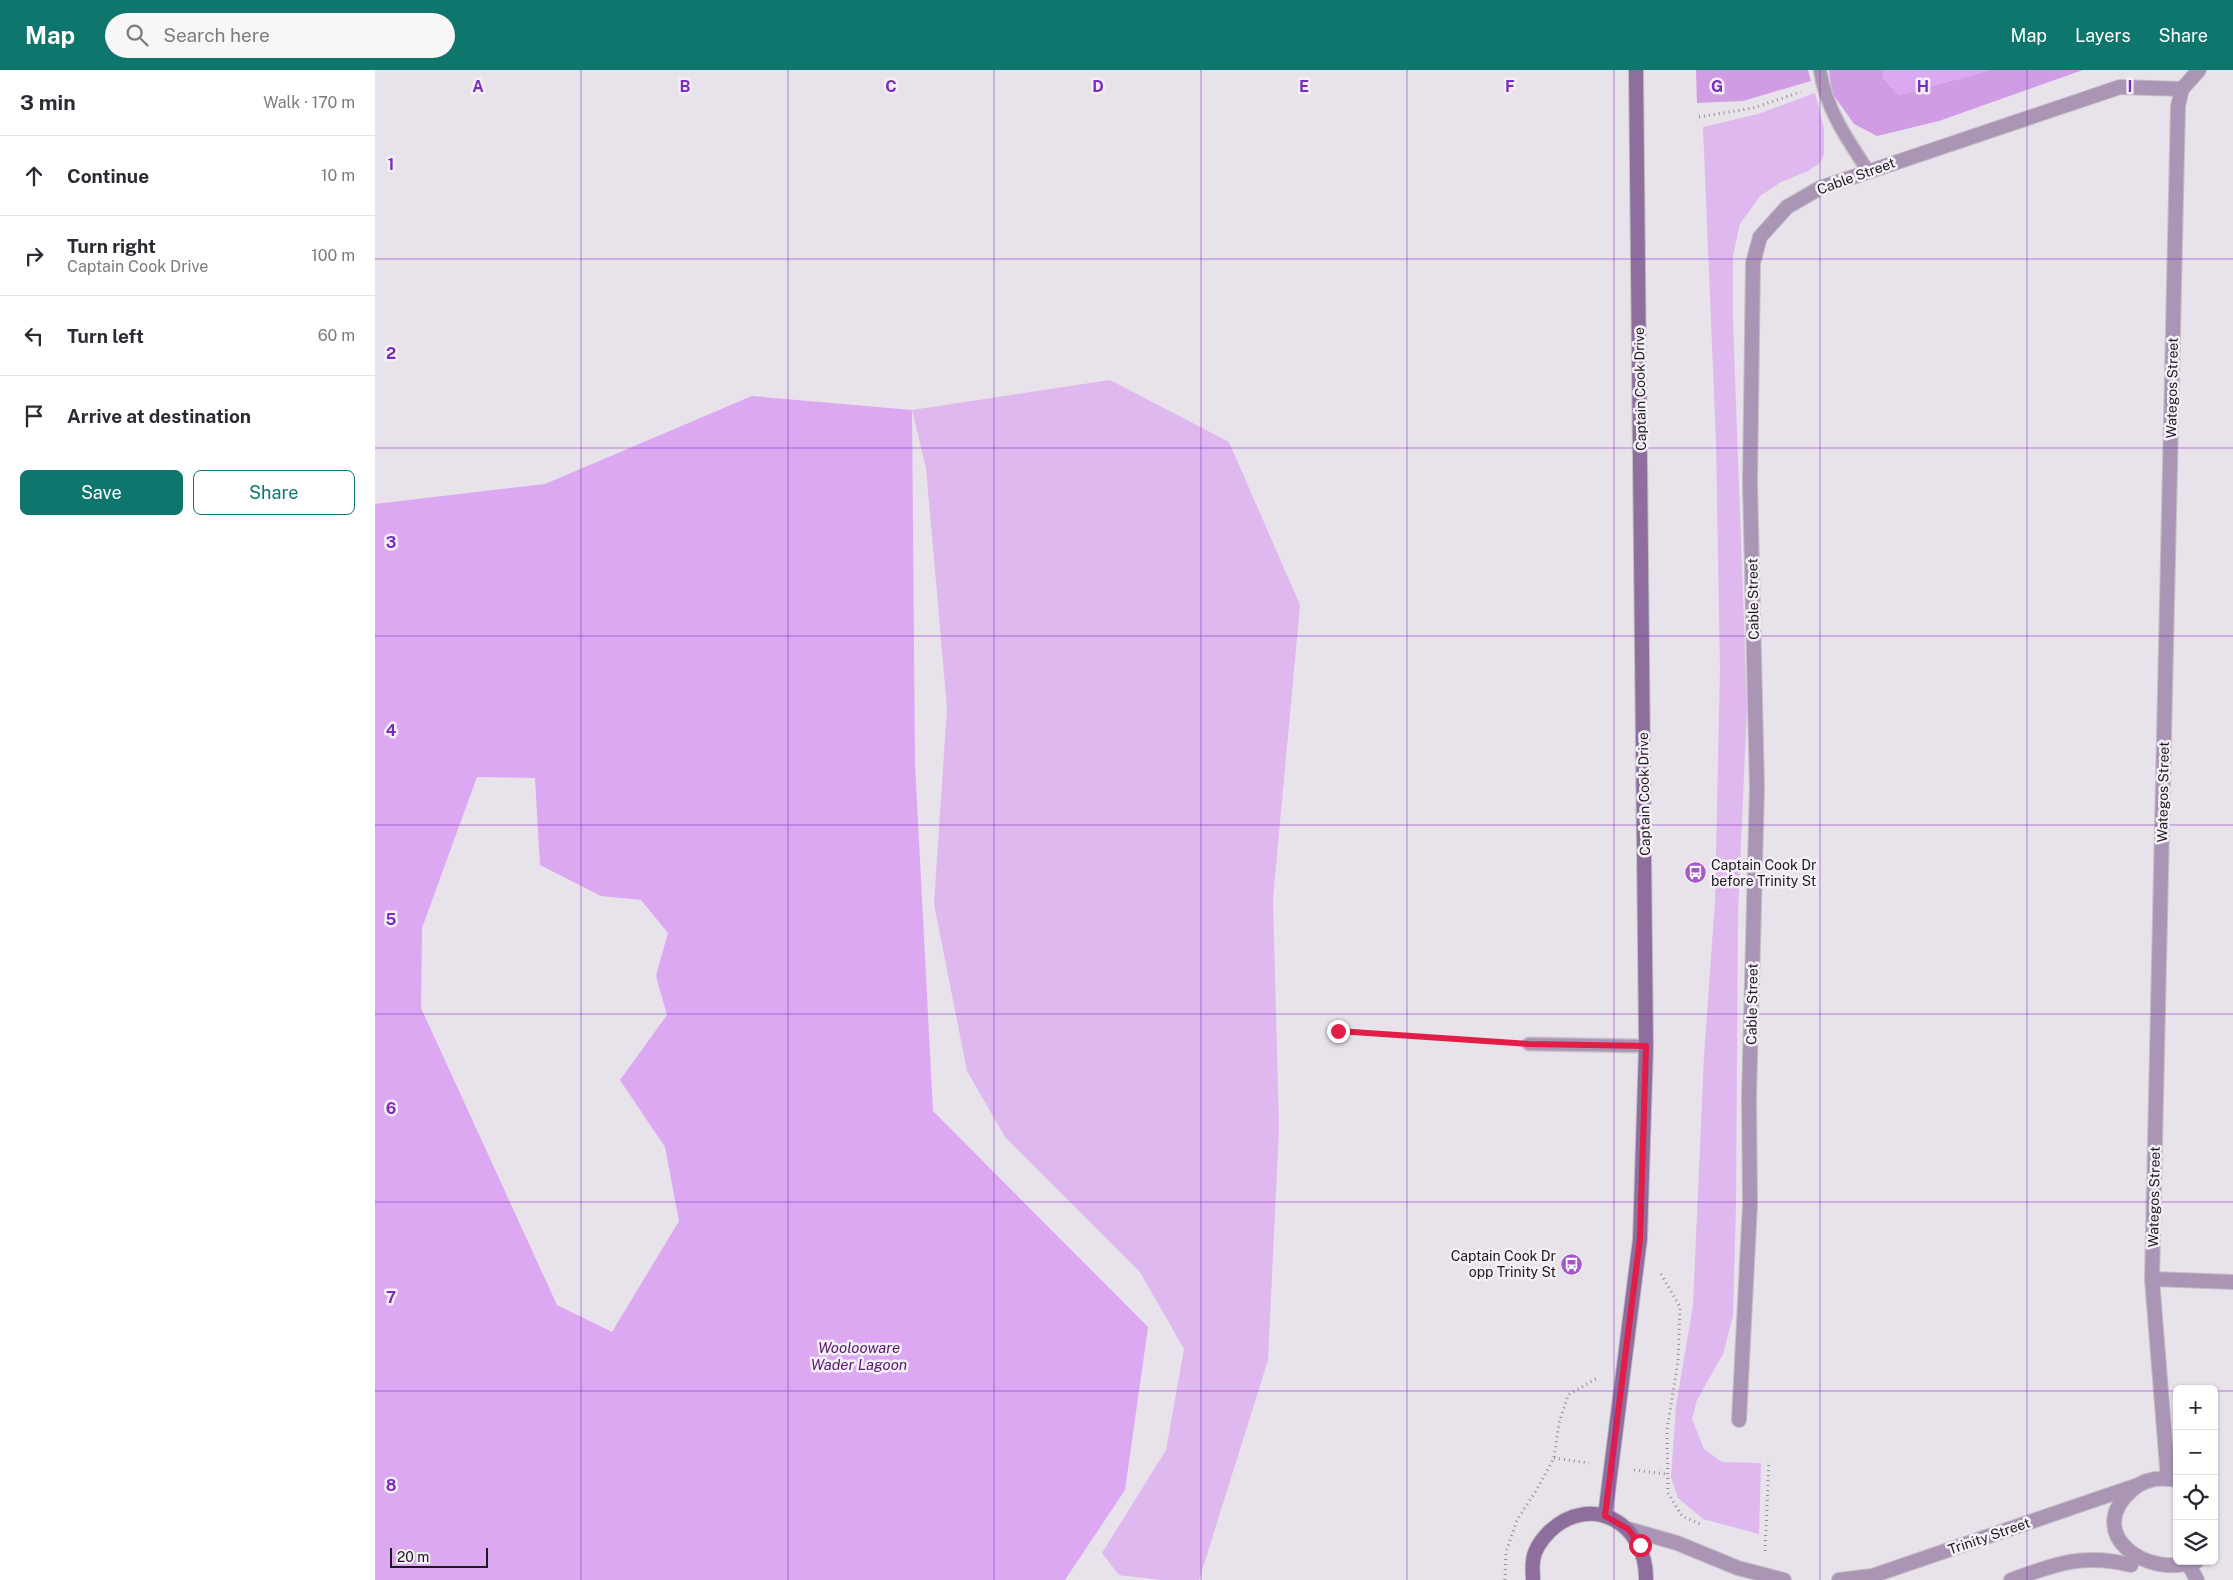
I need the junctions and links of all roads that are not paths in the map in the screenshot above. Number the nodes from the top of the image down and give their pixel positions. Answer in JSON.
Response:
{"nodes":[{"id":1,"x":1636,"y":70,"type":"edge"},
{"id":2,"x":1820,"y":70,"type":"edge"},
{"id":3,"x":2199,"y":70,"type":"edge"},
{"id":4,"x":2182,"y":89,"type":"junction"},
{"id":5,"x":1868,"y":171,"type":"junction"},
{"id":6,"x":1529,"y":1044,"type":"road end"},
{"id":7,"x":1646,"y":1046,"type":"junction"},
{"id":8,"x":2152,"y":1279,"type":"junction"},
{"id":9,"x":2233,"y":1282,"type":"edge"},
{"id":10,"x":1739,"y":1420,"type":"dead end"},
{"id":11,"x":2172,"y":1480,"type":"edge"},
{"id":12,"x":2138,"y":1485,"type":"junction"},
{"id":13,"x":1605,"y":1516,"type":"junction"},
{"id":14,"x":1628,"y":1529,"type":"junction"},
{"id":15,"x":2131,"y":1565,"type":"junction"},
{"id":16,"x":2191,"y":1565,"type":"edge"},
{"id":17,"x":2193,"y":1565,"type":"edge"},
{"id":18,"x":1533,"y":1580,"type":"edge"},
{"id":19,"x":1646,"y":1580,"type":"edge"},
{"id":20,"x":1784,"y":1580,"type":"edge"},
{"id":21,"x":1839,"y":1580,"type":"edge"},
{"id":22,"x":2011,"y":1580,"type":"edge"},
{"id":23,"x":2197,"y":1580,"type":"edge"}],
"edges":[{"from":1,"to":7,"type":"main road","name":"Captain Cook Drive"},
{"from":2,"to":5,"type":"lane"},
{"from":3,"to":4,"type":"street"},
{"from":4,"to":5,"type":"street","name":"Cable Street"},
{"from":4,"to":8,"type":"street","name":"Wategos Street"},
{"from":5,"to":10,"type":"street","name":"Cable Street"},
{"from":6,"to":7,"type":"lane"},
{"from":7,"to":13,"type":"main road","name":"Captain Cook Drive"},
{"from":8,"to":9,"type":"street"},
{"from":8,"to":11,"type":"street","name":"Wategos Street"},
{"from":11,"to":12,"type":"street","name":"Trinity Street"},
{"from":12,"to":15,"type":"street"},
{"from":12,"to":21,"type":"street","name":"Trinity Street"},
{"from":13,"to":14,"type":"main road"},
{"from":13,"to":18,"type":"main road"},
{"from":14,"to":19,"type":"main road"},
{"from":14,"to":20,"type":"street"},
{"from":15,"to":16,"type":"street"},
{"from":15,"to":22,"type":"street"},
{"from":17,"to":23,"type":"street"}]}
